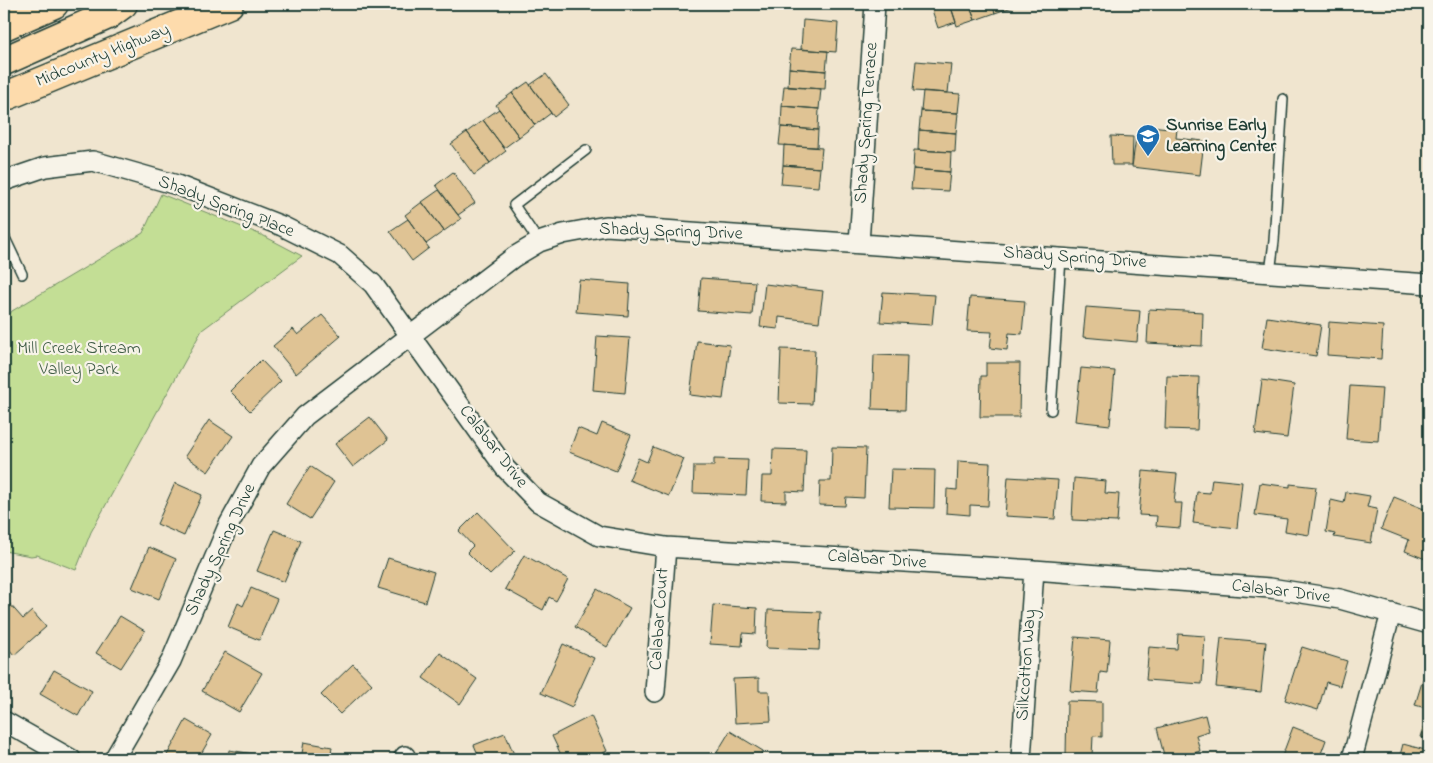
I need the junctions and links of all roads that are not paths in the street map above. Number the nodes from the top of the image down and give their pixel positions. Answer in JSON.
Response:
{"nodes":[{"id":1,"x":54,"y":4,"type":"edge"},
{"id":2,"x":123,"y":4,"type":"edge"},
{"id":3,"x":229,"y":4,"type":"edge"},
{"id":4,"x":875,"y":4,"type":"edge"},
{"id":5,"x":4,"y":26,"type":"edge"},
{"id":6,"x":4,"y":61,"type":"edge"},
{"id":7,"x":4,"y":97,"type":"edge"},
{"id":8,"x":1283,"y":99,"type":"dead end"},
{"id":9,"x":586,"y":150,"type":"dead end"},
{"id":10,"x":4,"y":181,"type":"edge"},
{"id":11,"x":4,"y":236,"type":"edge"},
{"id":12,"x":539,"y":242,"type":"junction"},
{"id":13,"x":859,"y":243,"type":"junction"},
{"id":14,"x":1061,"y":257,"type":"junction"},
{"id":15,"x":1270,"y":273,"type":"junction"},
{"id":16,"x":22,"y":274,"type":"dead end"},
{"id":17,"x":1429,"y":284,"type":"edge"},
{"id":18,"x":410,"y":338,"type":"junction"},
{"id":19,"x":1051,"y":410,"type":"dead end"},
{"id":20,"x":666,"y":547,"type":"junction"},
{"id":21,"x":1034,"y":570,"type":"junction"},
{"id":22,"x":1391,"y":613,"type":"junction"},
{"id":23,"x":1429,"y":624,"type":"edge"},
{"id":24,"x":655,"y":692,"type":"dead end"},
{"id":25,"x":4,"y":721,"type":"edge"},
{"id":26,"x":71,"y":759,"type":"edge"},
{"id":27,"x":114,"y":759,"type":"edge"},
{"id":28,"x":1021,"y":759,"type":"edge"},
{"id":29,"x":1352,"y":759,"type":"edge"}],
"edges":[{"from":1,"to":5,"type":"main road"},
{"from":2,"to":6,"type":"main road"},
{"from":3,"to":7,"type":"main road","name":"Midcounty Highway"},
{"from":4,"to":13,"type":"street","name":"Shady Spring Terrace"},
{"from":8,"to":15,"type":"lane"},
{"from":9,"to":12,"type":"lane"},
{"from":10,"to":18,"type":"street","name":"Shady Spring Place"},
{"from":11,"to":16,"type":"lane"},
{"from":12,"to":13,"type":"street","name":"Shady Spring Drive"},
{"from":12,"to":18,"type":"street","name":"Shady Spring Drive"},
{"from":13,"to":14,"type":"street","name":"Shady Spring Drive"},
{"from":14,"to":15,"type":"street","name":"Shady Spring Drive"},
{"from":14,"to":19,"type":"lane"},
{"from":15,"to":17,"type":"street","name":"Shady Spring Drive"},
{"from":18,"to":20,"type":"street","name":"Calabar Drive"},
{"from":18,"to":27,"type":"street","name":"Shady Spring Drive"},
{"from":20,"to":21,"type":"street","name":"Calabar Drive"},
{"from":20,"to":24,"type":"street","name":"Calabar Court"},
{"from":21,"to":22,"type":"street","name":"Calabar Drive"},
{"from":21,"to":28,"type":"street","name":"Silkcotton Way"},
{"from":22,"to":23,"type":"street","name":"Calabar Drive"},
{"from":22,"to":29,"type":"street"},
{"from":25,"to":26,"type":"street"}]}
